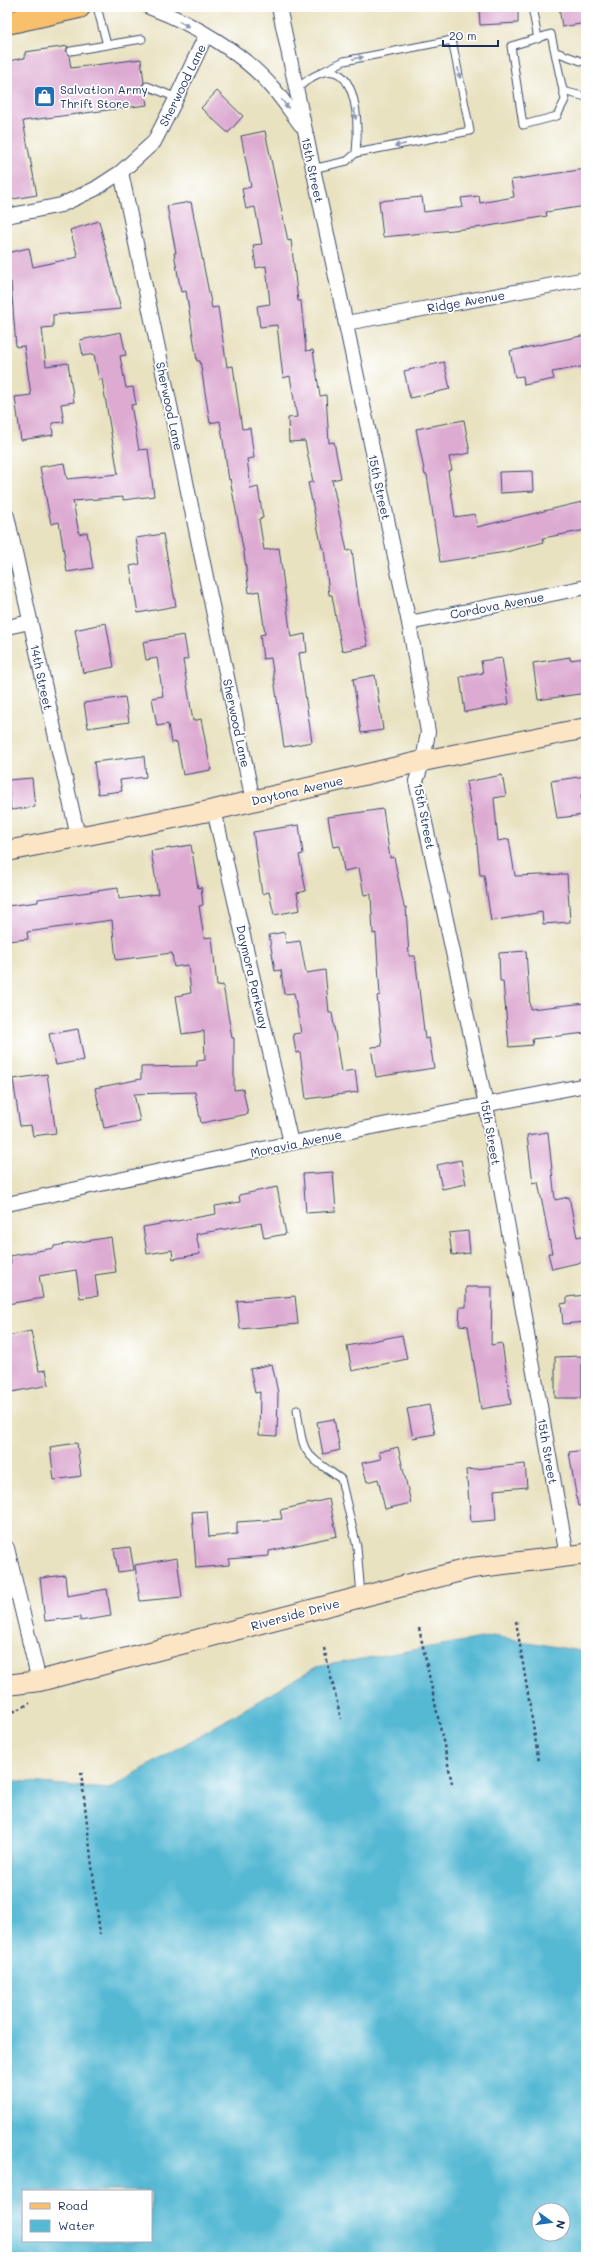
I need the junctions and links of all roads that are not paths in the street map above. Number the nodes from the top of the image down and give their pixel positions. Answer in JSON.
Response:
{"nodes":[{"id":1,"x":79,"y":7,"type":"edge"},
{"id":2,"x":97,"y":7,"type":"edge"},
{"id":3,"x":149,"y":7,"type":"edge"},
{"id":4,"x":279,"y":7,"type":"edge"},
{"id":5,"x":532,"y":7,"type":"edge"},
{"id":6,"x":7,"y":22,"type":"edge"},
{"id":7,"x":206,"y":35,"type":"junction"},
{"id":8,"x":142,"y":39,"type":"dead end"},
{"id":9,"x":538,"y":39,"type":"junction"},
{"id":10,"x":107,"y":45,"type":"junction"},
{"id":11,"x":71,"y":52,"type":"dead end"},
{"id":12,"x":556,"y":52,"type":"junction"},
{"id":13,"x":586,"y":63,"type":"edge"},
{"id":14,"x":322,"y":72,"type":"junction"},
{"id":15,"x":147,"y":86,"type":"dead end"},
{"id":16,"x":296,"y":90,"type":"junction"},
{"id":17,"x":563,"y":91,"type":"junction"},
{"id":18,"x":177,"y":98,"type":"junction"},
{"id":19,"x":586,"y":98,"type":"edge"},
{"id":20,"x":304,"y":127,"type":"junction"},
{"id":21,"x":356,"y":153,"type":"junction"},
{"id":22,"x":312,"y":169,"type":"junction"},
{"id":23,"x":121,"y":172,"type":"junction"},
{"id":24,"x":7,"y":216,"type":"edge"},
{"id":25,"x":586,"y":279,"type":"edge"},
{"id":26,"x":346,"y":323,"type":"junction"},
{"id":27,"x":7,"y":516,"type":"edge"},
{"id":28,"x":586,"y":587,"type":"edge"},
{"id":29,"x":30,"y":622,"type":"junction"},
{"id":30,"x":408,"y":623,"type":"junction"},
{"id":31,"x":7,"y":627,"type":"edge"},
{"id":32,"x":586,"y":728,"type":"edge"},
{"id":33,"x":423,"y":761,"type":"junction"},
{"id":34,"x":253,"y":800,"type":"junction"},
{"id":35,"x":214,"y":810,"type":"junction"},
{"id":36,"x":78,"y":838,"type":"junction"},
{"id":37,"x":7,"y":852,"type":"edge"},
{"id":38,"x":586,"y":1085,"type":"edge"},
{"id":39,"x":486,"y":1104,"type":"junction"},
{"id":40,"x":291,"y":1143,"type":"junction"},
{"id":41,"x":7,"y":1204,"type":"edge"},
{"id":42,"x":297,"y":1410,"type":"dead end"},
{"id":43,"x":7,"y":1548,"type":"edge"},
{"id":44,"x":577,"y":1555,"type":"edge"},
{"id":45,"x":361,"y":1596,"type":"junction"},
{"id":46,"x":39,"y":1681,"type":"junction"},
{"id":47,"x":7,"y":1685,"type":"edge"}],
"edges":[{"from":1,"to":6,"type":"main road"},
{"from":2,"to":10,"type":"lane"},
{"from":3,"to":7,"type":"street","one_way":true},
{"from":4,"to":16,"type":"street","name":"15th Street"},
{"from":5,"to":9,"type":"lane"},
{"from":7,"to":18,"type":"street","name":"Sherwood Lane"},
{"from":7,"to":20,"type":"street","one_way":true},
{"from":8,"to":10,"type":"lane"},
{"from":9,"to":12,"type":"lane"},
{"from":9,"to":17,"type":"lane"},
{"from":10,"to":11,"type":"lane"},
{"from":12,"to":13,"type":"lane"},
{"from":12,"to":17,"type":"lane"},
{"from":14,"to":16,"type":"lane"},
{"from":14,"to":21,"type":"lane","one_way":true},
{"from":14,"to":21,"type":"lane","one_way":true},
{"from":15,"to":18,"type":"lane"},
{"from":16,"to":20,"type":"street","name":"15th Street"},
{"from":17,"to":19,"type":"lane"},
{"from":18,"to":23,"type":"street","name":"Sherwood Lane"},
{"from":20,"to":22,"type":"street","name":"15th Street"},
{"from":21,"to":22,"type":"lane"},
{"from":22,"to":26,"type":"street","name":"15th Street"},
{"from":23,"to":24,"type":"street"},
{"from":23,"to":34,"type":"street","name":"Sherwood Lane"},
{"from":25,"to":26,"type":"street","name":"Ridge Avenue"},
{"from":26,"to":30,"type":"street","name":"15th Street"},
{"from":27,"to":29,"type":"street","name":"14th Street"},
{"from":28,"to":30,"type":"street","name":"Cordova Avenue"},
{"from":29,"to":31,"type":"street"},
{"from":29,"to":36,"type":"street","name":"14th Street"},
{"from":30,"to":33,"type":"street","name":"15th Street"},
{"from":32,"to":33,"type":"street","name":"Daytona Avenue"},
{"from":33,"to":34,"type":"street","name":"Daytona Avenue"},
{"from":33,"to":39,"type":"street","name":"15th Street"},
{"from":34,"to":35,"type":"street","name":"Daytona Avenue"},
{"from":35,"to":36,"type":"street","name":"Daytona Avenue"},
{"from":35,"to":40,"type":"street","name":"Daymora Parkway"},
{"from":36,"to":37,"type":"street","name":"Daytona Avenue"},
{"from":38,"to":39,"type":"street","name":"Moravia Avenue"},
{"from":39,"to":40,"type":"street","name":"Moravia Avenue"},
{"from":39,"to":44,"type":"street","name":"15th Street"},
{"from":40,"to":41,"type":"street","name":"Moravia Avenue"},
{"from":42,"to":45,"type":"lane"},
{"from":43,"to":46,"type":"street"},
{"from":44,"to":45,"type":"street","name":"Riverside Drive"},
{"from":45,"to":46,"type":"street","name":"Riverside Drive"},
{"from":46,"to":47,"type":"street","name":"Riverside Drive"}]}
